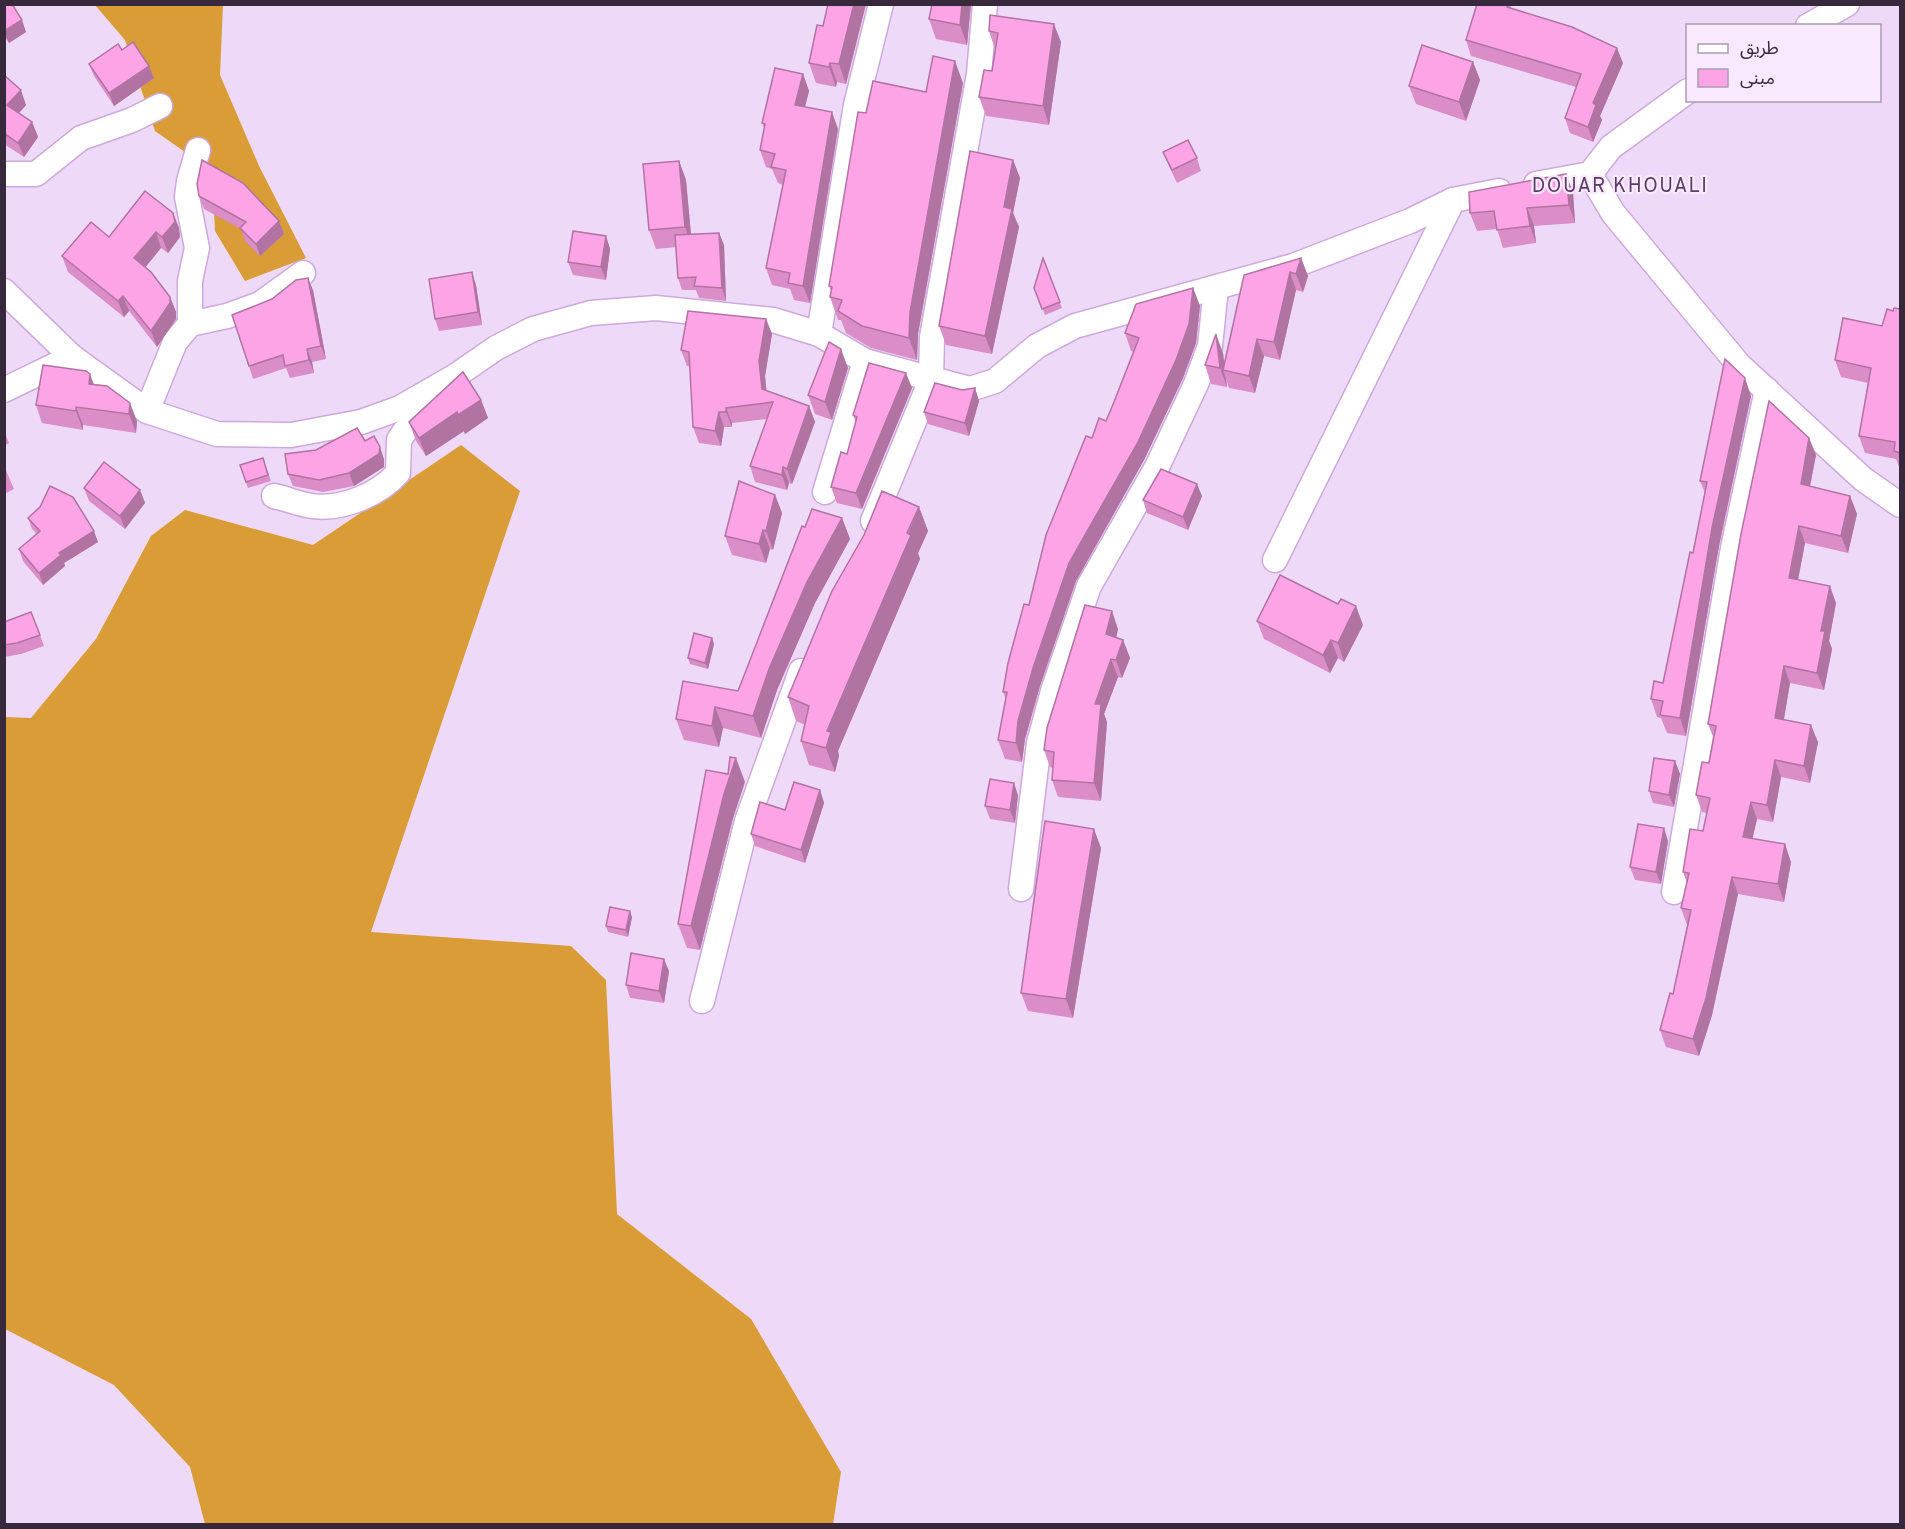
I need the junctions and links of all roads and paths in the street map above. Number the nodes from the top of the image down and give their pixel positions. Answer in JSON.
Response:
{"nodes":[{"id":1,"x":881,"y":4,"type":"edge"},
{"id":2,"x":985,"y":4,"type":"edge"},
{"id":3,"x":1847,"y":4,"type":"edge"},
{"id":4,"x":1812,"y":24,"type":"edge"},
{"id":5,"x":1686,"y":92,"type":"edge"},
{"id":6,"x":160,"y":106,"type":"dead end"},
{"id":7,"x":198,"y":150,"type":"dead end"},
{"id":8,"x":4,"y":174,"type":"edge"},
{"id":9,"x":1590,"y":174,"type":"junction"},
{"id":10,"x":1453,"y":200,"type":"junction"},
{"id":11,"x":303,"y":273,"type":"dead end"},
{"id":12,"x":1216,"y":288,"type":"junction"},
{"id":13,"x":4,"y":291,"type":"edge"},
{"id":14,"x":190,"y":324,"type":"junction"},
{"id":15,"x":819,"y":334,"type":"junction"},
{"id":16,"x":72,"y":357,"type":"junction"},
{"id":17,"x":866,"y":361,"type":"junction"},
{"id":18,"x":454,"y":377,"type":"junction"},
{"id":19,"x":931,"y":380,"type":"junction"},
{"id":20,"x":4,"y":390,"type":"edge"},
{"id":21,"x":1767,"y":390,"type":"junction"},
{"id":22,"x":147,"y":411,"type":"junction"},
{"id":23,"x":825,"y":492,"type":"dead end"},
{"id":24,"x":274,"y":496,"type":"dead end"},
{"id":25,"x":1900,"y":505,"type":"edge"},
{"id":26,"x":864,"y":541,"type":"edge"},
{"id":27,"x":1275,"y":560,"type":"dead end"},
{"id":28,"x":809,"y":652,"type":"edge"},
{"id":29,"x":1021,"y":889,"type":"dead end"},
{"id":30,"x":1674,"y":892,"type":"dead end"},
{"id":31,"x":702,"y":1001,"type":"dead end"}],
"edges":[{"from":1,"to":15,"type":"street"},
{"from":2,"to":19,"type":"street"},
{"from":3,"to":4,"type":"street"},
{"from":5,"to":9,"type":"street"},
{"from":6,"to":8,"type":"street"},
{"from":7,"to":14,"type":"street"},
{"from":9,"to":10,"type":"street"},
{"from":9,"to":21,"type":"street"},
{"from":10,"to":12,"type":"street"},
{"from":10,"to":27,"type":"street"},
{"from":11,"to":14,"type":"street"},
{"from":12,"to":19,"type":"street"},
{"from":12,"to":29,"type":"street"},
{"from":13,"to":16,"type":"street"},
{"from":14,"to":22,"type":"street"},
{"from":15,"to":17,"type":"street"},
{"from":15,"to":18,"type":"street"},
{"from":16,"to":20,"type":"street"},
{"from":16,"to":22,"type":"street"},
{"from":17,"to":19,"type":"street"},
{"from":17,"to":23,"type":"street"},
{"from":18,"to":22,"type":"street"},
{"from":18,"to":24,"type":"street"},
{"from":19,"to":26,"type":"street"},
{"from":21,"to":25,"type":"street"},
{"from":21,"to":30,"type":"street"},
{"from":28,"to":31,"type":"street"}]}
